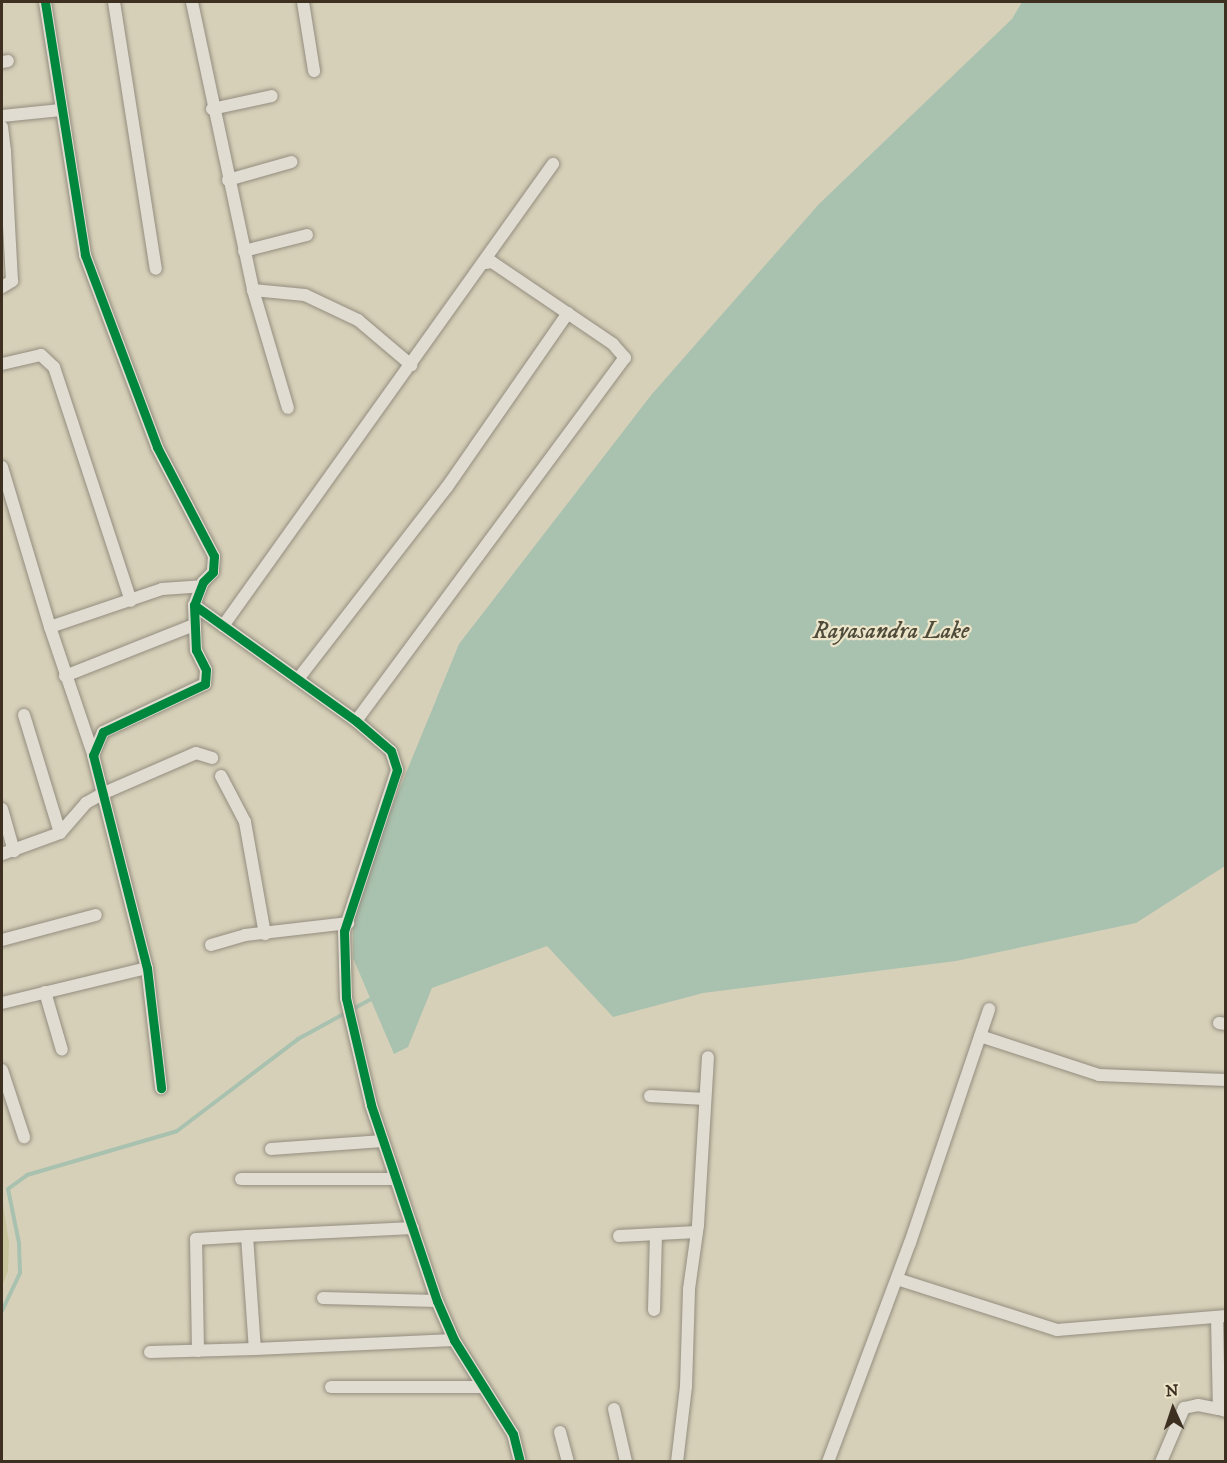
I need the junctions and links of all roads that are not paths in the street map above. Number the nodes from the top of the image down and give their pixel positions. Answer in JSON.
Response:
{"nodes":[{"id":1,"x":45,"y":2,"type":"edge"},
{"id":2,"x":114,"y":2,"type":"edge"},
{"id":3,"x":192,"y":2,"type":"edge"},
{"id":4,"x":303,"y":2,"type":"edge"},
{"id":5,"x":314,"y":71,"type":"dead end"},
{"id":6,"x":272,"y":96,"type":"dead end"},
{"id":7,"x":212,"y":109,"type":"junction"},
{"id":8,"x":61,"y":110,"type":"junction"},
{"id":9,"x":2,"y":116,"type":"edge"},
{"id":10,"x":2,"y":127,"type":"edge"},
{"id":11,"x":3,"y":151,"type":"edge"},
{"id":12,"x":291,"y":162,"type":"dead end"},
{"id":13,"x":553,"y":164,"type":"dead end"},
{"id":14,"x":228,"y":180,"type":"junction"},
{"id":15,"x":307,"y":235,"type":"dead end"},
{"id":16,"x":244,"y":251,"type":"junction"},
{"id":17,"x":485,"y":263,"type":"junction"},
{"id":18,"x":156,"y":269,"type":"dead end"},
{"id":19,"x":2,"y":287,"type":"edge"},
{"id":20,"x":253,"y":290,"type":"junction"},
{"id":21,"x":568,"y":313,"type":"junction"},
{"id":22,"x":2,"y":364,"type":"edge"},
{"id":23,"x":411,"y":365,"type":"junction"},
{"id":24,"x":288,"y":408,"type":"dead end"},
{"id":25,"x":2,"y":467,"type":"edge"},
{"id":26,"x":201,"y":586,"type":"junction"},
{"id":27,"x":131,"y":600,"type":"junction"},
{"id":28,"x":194,"y":605,"type":"junction"},
{"id":29,"x":194,"y":626,"type":"junction"},
{"id":30,"x":223,"y":626,"type":"junction"},
{"id":31,"x":50,"y":627,"type":"junction"},
{"id":32,"x":65,"y":676,"type":"junction"},
{"id":33,"x":298,"y":680,"type":"junction"},
{"id":34,"x":24,"y":715,"type":"dead end"},
{"id":35,"x":356,"y":721,"type":"junction"},
{"id":36,"x":93,"y":755,"type":"junction"},
{"id":37,"x":212,"y":758,"type":"dead end"},
{"id":38,"x":221,"y":776,"type":"dead end"},
{"id":39,"x":104,"y":793,"type":"junction"},
{"id":40,"x":2,"y":809,"type":"edge"},
{"id":41,"x":60,"y":833,"type":"junction"},
{"id":42,"x":14,"y":851,"type":"junction"},
{"id":43,"x":2,"y":855,"type":"edge"},
{"id":44,"x":96,"y":915,"type":"dead end"},
{"id":45,"x":348,"y":923,"type":"junction"},
{"id":46,"x":265,"y":934,"type":"junction"},
{"id":47,"x":2,"y":940,"type":"edge"},
{"id":48,"x":211,"y":945,"type":"dead end"},
{"id":49,"x":147,"y":968,"type":"junction"},
{"id":50,"x":45,"y":992,"type":"junction"},
{"id":51,"x":2,"y":1003,"type":"edge"},
{"id":52,"x":989,"y":1009,"type":"dead end"},
{"id":53,"x":980,"y":1036,"type":"junction"},
{"id":54,"x":62,"y":1050,"type":"dead end"},
{"id":55,"x":708,"y":1057,"type":"dead end"},
{"id":56,"x":2,"y":1070,"type":"edge"},
{"id":57,"x":1226,"y":1080,"type":"edge"},
{"id":58,"x":161,"y":1088,"type":"dead end"},
{"id":59,"x":650,"y":1096,"type":"dead end"},
{"id":60,"x":705,"y":1099,"type":"junction"},
{"id":61,"x":24,"y":1137,"type":"dead end"},
{"id":62,"x":383,"y":1141,"type":"junction"},
{"id":63,"x":271,"y":1149,"type":"dead end"},
{"id":64,"x":241,"y":1179,"type":"dead end"},
{"id":65,"x":396,"y":1179,"type":"junction"},
{"id":66,"x":413,"y":1228,"type":"junction"},
{"id":67,"x":697,"y":1232,"type":"junction"},
{"id":68,"x":656,"y":1234,"type":"junction"},
{"id":69,"x":247,"y":1236,"type":"junction"},
{"id":70,"x":620,"y":1236,"type":"dead end"},
{"id":71,"x":897,"y":1279,"type":"junction"},
{"id":72,"x":323,"y":1298,"type":"dead end"},
{"id":73,"x":437,"y":1301,"type":"junction"},
{"id":74,"x":654,"y":1310,"type":"dead end"},
{"id":75,"x":1221,"y":1316,"type":"edge"},
{"id":76,"x":454,"y":1340,"type":"junction"},
{"id":77,"x":255,"y":1349,"type":"junction"},
{"id":78,"x":198,"y":1351,"type":"junction"},
{"id":79,"x":150,"y":1352,"type":"dead end"},
{"id":80,"x":331,"y":1387,"type":"dead end"},
{"id":81,"x":482,"y":1387,"type":"junction"},
{"id":82,"x":614,"y":1409,"type":"dead end"},
{"id":83,"x":1222,"y":1410,"type":"edge"},
{"id":84,"x":560,"y":1432,"type":"dead end"},
{"id":85,"x":520,"y":1461,"type":"edge"},
{"id":86,"x":568,"y":1461,"type":"edge"},
{"id":87,"x":626,"y":1461,"type":"edge"},
{"id":88,"x":677,"y":1461,"type":"edge"},
{"id":89,"x":828,"y":1461,"type":"edge"},
{"id":90,"x":1161,"y":1461,"type":"edge"}],
"edges":[{"from":1,"to":8,"type":"street"},
{"from":2,"to":18,"type":"street"},
{"from":3,"to":7,"type":"street"},
{"from":4,"to":5,"type":"street"},
{"from":6,"to":7,"type":"street"},
{"from":7,"to":14,"type":"street"},
{"from":8,"to":9,"type":"street"},
{"from":8,"to":26,"type":"street"},
{"from":10,"to":11,"type":"street"},
{"from":11,"to":19,"type":"street"},
{"from":12,"to":14,"type":"street"},
{"from":13,"to":17,"type":"street"},
{"from":14,"to":16,"type":"street"},
{"from":15,"to":16,"type":"street"},
{"from":16,"to":20,"type":"street"},
{"from":17,"to":21,"type":"street"},
{"from":17,"to":23,"type":"street"},
{"from":20,"to":23,"type":"street"},
{"from":20,"to":24,"type":"street"},
{"from":21,"to":33,"type":"street"},
{"from":21,"to":35,"type":"street"},
{"from":22,"to":27,"type":"street"},
{"from":23,"to":30,"type":"street"},
{"from":25,"to":31,"type":"street"},
{"from":26,"to":27,"type":"street"},
{"from":26,"to":28,"type":"street"},
{"from":27,"to":31,"type":"street"},
{"from":28,"to":29,"type":"street"},
{"from":28,"to":30,"type":"street"},
{"from":29,"to":32,"type":"street"},
{"from":29,"to":36,"type":"street"},
{"from":30,"to":33,"type":"street"},
{"from":31,"to":32,"type":"street"},
{"from":32,"to":36,"type":"street"},
{"from":33,"to":35,"type":"street"},
{"from":34,"to":41,"type":"street"},
{"from":35,"to":45,"type":"street"},
{"from":36,"to":39,"type":"street"},
{"from":37,"to":39,"type":"street"},
{"from":38,"to":46,"type":"street"},
{"from":39,"to":41,"type":"street"},
{"from":39,"to":49,"type":"street"},
{"from":40,"to":42,"type":"street"},
{"from":41,"to":42,"type":"street"},
{"from":42,"to":43,"type":"street"},
{"from":44,"to":47,"type":"street"},
{"from":45,"to":46,"type":"street"},
{"from":45,"to":62,"type":"street"},
{"from":46,"to":48,"type":"street"},
{"from":49,"to":50,"type":"street"},
{"from":49,"to":58,"type":"street"},
{"from":50,"to":51,"type":"street"},
{"from":50,"to":54,"type":"street"},
{"from":52,"to":53,"type":"street"},
{"from":53,"to":57,"type":"street"},
{"from":53,"to":71,"type":"street"},
{"from":55,"to":60,"type":"street"},
{"from":56,"to":61,"type":"street"},
{"from":59,"to":60,"type":"street"},
{"from":60,"to":67,"type":"street"},
{"from":62,"to":63,"type":"street"},
{"from":62,"to":65,"type":"street"},
{"from":64,"to":65,"type":"street"},
{"from":65,"to":66,"type":"street"},
{"from":66,"to":69,"type":"street"},
{"from":66,"to":73,"type":"street"},
{"from":67,"to":68,"type":"street"},
{"from":67,"to":88,"type":"street"},
{"from":68,"to":70,"type":"street"},
{"from":68,"to":74,"type":"street"},
{"from":69,"to":77,"type":"street"},
{"from":69,"to":78,"type":"street"},
{"from":71,"to":75,"type":"street"},
{"from":71,"to":89,"type":"street"},
{"from":72,"to":73,"type":"street"},
{"from":73,"to":76,"type":"street"},
{"from":75,"to":83,"type":"street"},
{"from":76,"to":77,"type":"street"},
{"from":76,"to":81,"type":"street"},
{"from":77,"to":78,"type":"street"},
{"from":78,"to":79,"type":"street"},
{"from":80,"to":81,"type":"street"},
{"from":81,"to":85,"type":"street"},
{"from":82,"to":87,"type":"street"},
{"from":83,"to":90,"type":"street"},
{"from":84,"to":86,"type":"street"}]}
